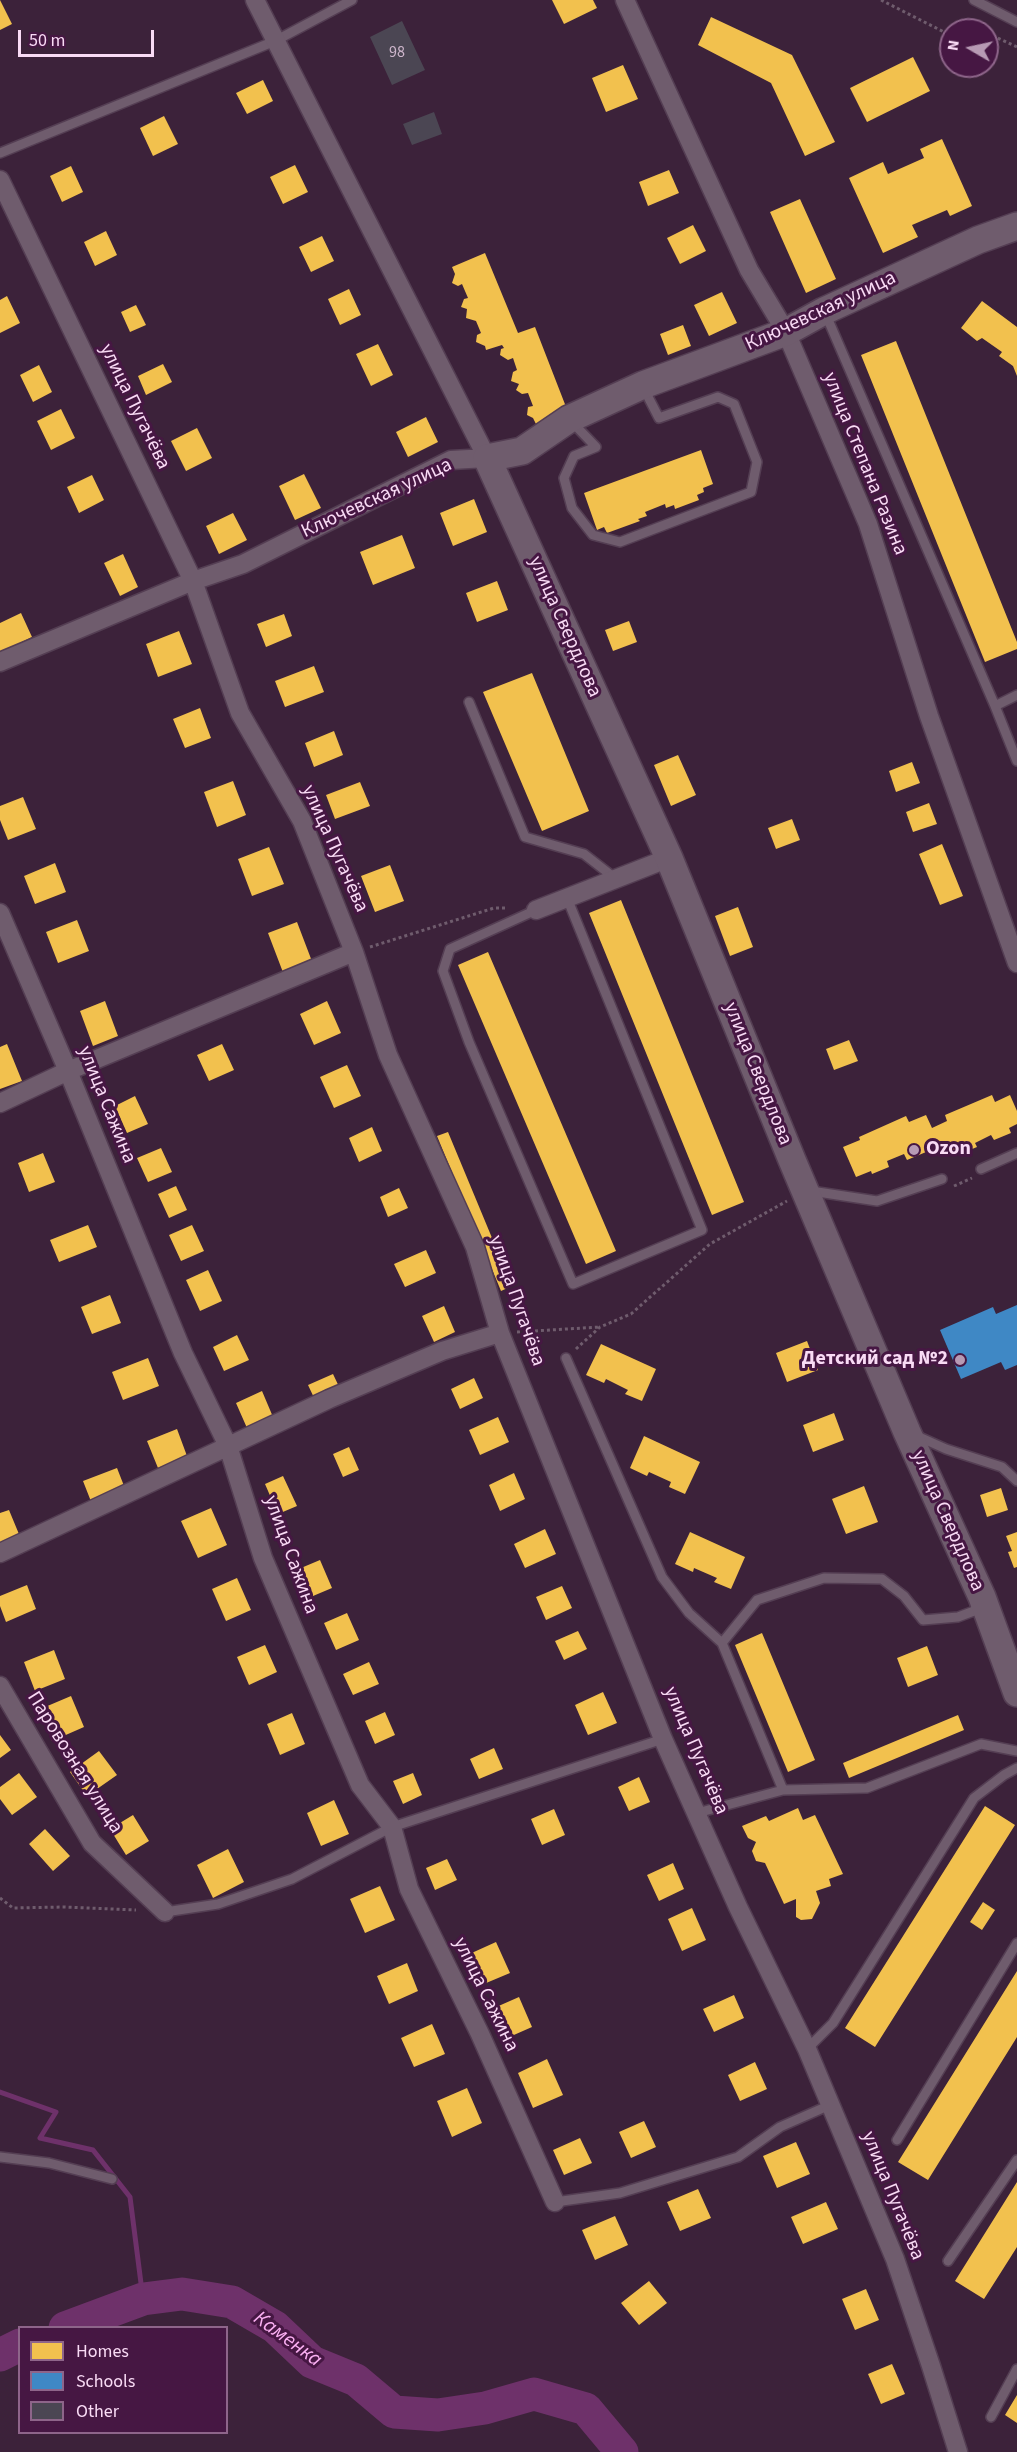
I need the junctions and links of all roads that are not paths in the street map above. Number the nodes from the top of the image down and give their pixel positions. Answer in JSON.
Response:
{"nodes":[{"id":1,"x":255,"y":0,"type":"edge"},
{"id":2,"x":352,"y":0,"type":"edge"},
{"id":3,"x":625,"y":0,"type":"edge"},
{"id":4,"x":974,"y":0,"type":"edge"},
{"id":5,"x":1017,"y":22,"type":"edge"},
{"id":6,"x":275,"y":41,"type":"junction"},
{"id":7,"x":0,"y":153,"type":"edge"},
{"id":8,"x":0,"y":180,"type":"edge"},
{"id":9,"x":1017,"y":226,"type":"edge"},
{"id":10,"x":824,"y":311,"type":"junction"},
{"id":11,"x":786,"y":332,"type":"junction"},
{"id":12,"x":643,"y":385,"type":"junction"},
{"id":13,"x":569,"y":419,"type":"junction"},
{"id":14,"x":487,"y":458,"type":"junction"},
{"id":15,"x":193,"y":581,"type":"junction"},
{"id":16,"x":0,"y":662,"type":"edge"},
{"id":17,"x":1017,"y":695,"type":"edge"},
{"id":18,"x":469,"y":702,"type":"dead end"},
{"id":19,"x":995,"y":706,"type":"junction"},
{"id":20,"x":1017,"y":761,"type":"edge"},
{"id":21,"x":669,"y":858,"type":"junction"},
{"id":22,"x":616,"y":879,"type":"junction"},
{"id":23,"x":567,"y":898,"type":"junction"},
{"id":24,"x":537,"y":910,"type":"joint"},
{"id":25,"x":0,"y":913,"type":"edge"},
{"id":26,"x":354,"y":952,"type":"junction"},
{"id":27,"x":1017,"y":963,"type":"edge"},
{"id":28,"x":68,"y":1071,"type":"junction"},
{"id":29,"x":0,"y":1103,"type":"edge"},
{"id":30,"x":1017,"y":1153,"type":"edge"},
{"id":31,"x":981,"y":1169,"type":"dead end"},
{"id":32,"x":943,"y":1184,"type":"road end"},
{"id":33,"x":805,"y":1190,"type":"junction"},
{"id":34,"x":500,"y":1333,"type":"junction"},
{"id":35,"x":566,"y":1358,"type":"road end"},
{"id":36,"x":907,"y":1432,"type":"junction"},
{"id":37,"x":228,"y":1446,"type":"junction"},
{"id":38,"x":1017,"y":1481,"type":"edge"},
{"id":39,"x":0,"y":1553,"type":"edge"},
{"id":40,"x":982,"y":1597,"type":"junction"},
{"id":41,"x":722,"y":1643,"type":"junction"},
{"id":42,"x":0,"y":1686,"type":"edge"},
{"id":43,"x":1017,"y":1693,"type":"edge"},
{"id":44,"x":663,"y":1739,"type":"junction"},
{"id":45,"x":1017,"y":1751,"type":"edge"},
{"id":46,"x":1017,"y":1768,"type":"edge"},
{"id":47,"x":783,"y":1790,"type":"junction"},
{"id":48,"x":697,"y":1813,"type":"junction"},
{"id":49,"x":392,"y":1827,"type":"junction"},
{"id":50,"x":165,"y":1912,"type":"joint"},
{"id":51,"x":1017,"y":1943,"type":"edge"},
{"id":52,"x":807,"y":2049,"type":"junction"},
{"id":53,"x":830,"y":2105,"type":"junction"},
{"id":54,"x":897,"y":2140,"type":"dead end"},
{"id":55,"x":0,"y":2157,"type":"edge"},
{"id":56,"x":1017,"y":2160,"type":"edge"},
{"id":57,"x":112,"y":2179,"type":"dead end"},
{"id":58,"x":555,"y":2202,"type":"joint"},
{"id":59,"x":948,"y":2261,"type":"dead end"},
{"id":60,"x":1017,"y":2369,"type":"edge"},
{"id":61,"x":990,"y":2417,"type":"dead end"},
{"id":62,"x":958,"y":2452,"type":"edge"}],
"edges":[{"from":1,"to":6,"type":"street"},
{"from":2,"to":6,"type":"lane"},
{"from":3,"to":11,"type":"street","name":"улица Степана Разина"},
{"from":4,"to":5,"type":"lane"},
{"from":6,"to":7,"type":"lane"},
{"from":6,"to":14,"type":"street"},
{"from":8,"to":15,"type":"street","name":"улица Пугачёва"},
{"from":9,"to":10,"type":"street","name":"Ключевская улица"},
{"from":10,"to":11,"type":"street","name":"Ключевская улица"},
{"from":10,"to":19,"type":"lane"},
{"from":11,"to":12,"type":"street","name":"Ключевская улица"},
{"from":11,"to":27,"type":"street","name":"улица Степана Разина"},
{"from":12,"to":13,"type":"street","name":"Ключевская улица"},
{"from":12,"to":13,"type":"lane"},
{"from":13,"to":14,"type":"street","name":"Ключевская улица"},
{"from":14,"to":15,"type":"street","name":"Ключевская улица"},
{"from":14,"to":21,"type":"street","name":"улица Свердлова"},
{"from":15,"to":16,"type":"street","name":"Ключевская улица"},
{"from":15,"to":26,"type":"street","name":"улица Пугачёва"},
{"from":17,"to":19,"type":"lane"},
{"from":18,"to":22,"type":"lane"},
{"from":19,"to":20,"type":"lane"},
{"from":21,"to":22,"type":"street"},
{"from":21,"to":33,"type":"street","name":"улица Свердлова"},
{"from":22,"to":23,"type":"street"},
{"from":23,"to":24,"type":"street"},
{"from":23,"to":24,"type":"lane"},
{"from":25,"to":28,"type":"street","name":"улица Сажина"},
{"from":26,"to":28,"type":"street"},
{"from":26,"to":34,"type":"street","name":"улица Пугачёва"},
{"from":28,"to":29,"type":"street"},
{"from":28,"to":37,"type":"street","name":"улица Сажина"},
{"from":30,"to":31,"type":"lane"},
{"from":32,"to":33,"type":"lane"},
{"from":33,"to":36,"type":"street","name":"улица Свердлова"},
{"from":34,"to":37,"type":"street"},
{"from":34,"to":44,"type":"street","name":"улица Пугачёва"},
{"from":35,"to":41,"type":"lane"},
{"from":36,"to":38,"type":"lane"},
{"from":36,"to":40,"type":"street","name":"улица Свердлова"},
{"from":37,"to":39,"type":"street"},
{"from":37,"to":49,"type":"street","name":"улица Сажина"},
{"from":40,"to":41,"type":"lane"},
{"from":40,"to":43,"type":"street","name":"улица Свердлова"},
{"from":41,"to":47,"type":"lane"},
{"from":42,"to":50,"type":"street","name":"Паровозная улица"},
{"from":44,"to":48,"type":"street","name":"улица Пугачёва"},
{"from":44,"to":49,"type":"lane"},
{"from":45,"to":47,"type":"lane"},
{"from":46,"to":52,"type":"lane"},
{"from":47,"to":48,"type":"lane"},
{"from":48,"to":52,"type":"street","name":"улица Пугачёва"},
{"from":49,"to":50,"type":"lane"},
{"from":49,"to":58,"type":"street","name":"улица Сажина"},
{"from":51,"to":54,"type":"lane"},
{"from":52,"to":53,"type":"street","name":"улица Пугачёва"},
{"from":53,"to":58,"type":"lane"},
{"from":53,"to":62,"type":"street","name":"улица Пугачёва"},
{"from":55,"to":57,"type":"lane"},
{"from":56,"to":59,"type":"lane"},
{"from":60,"to":61,"type":"lane"}]}
